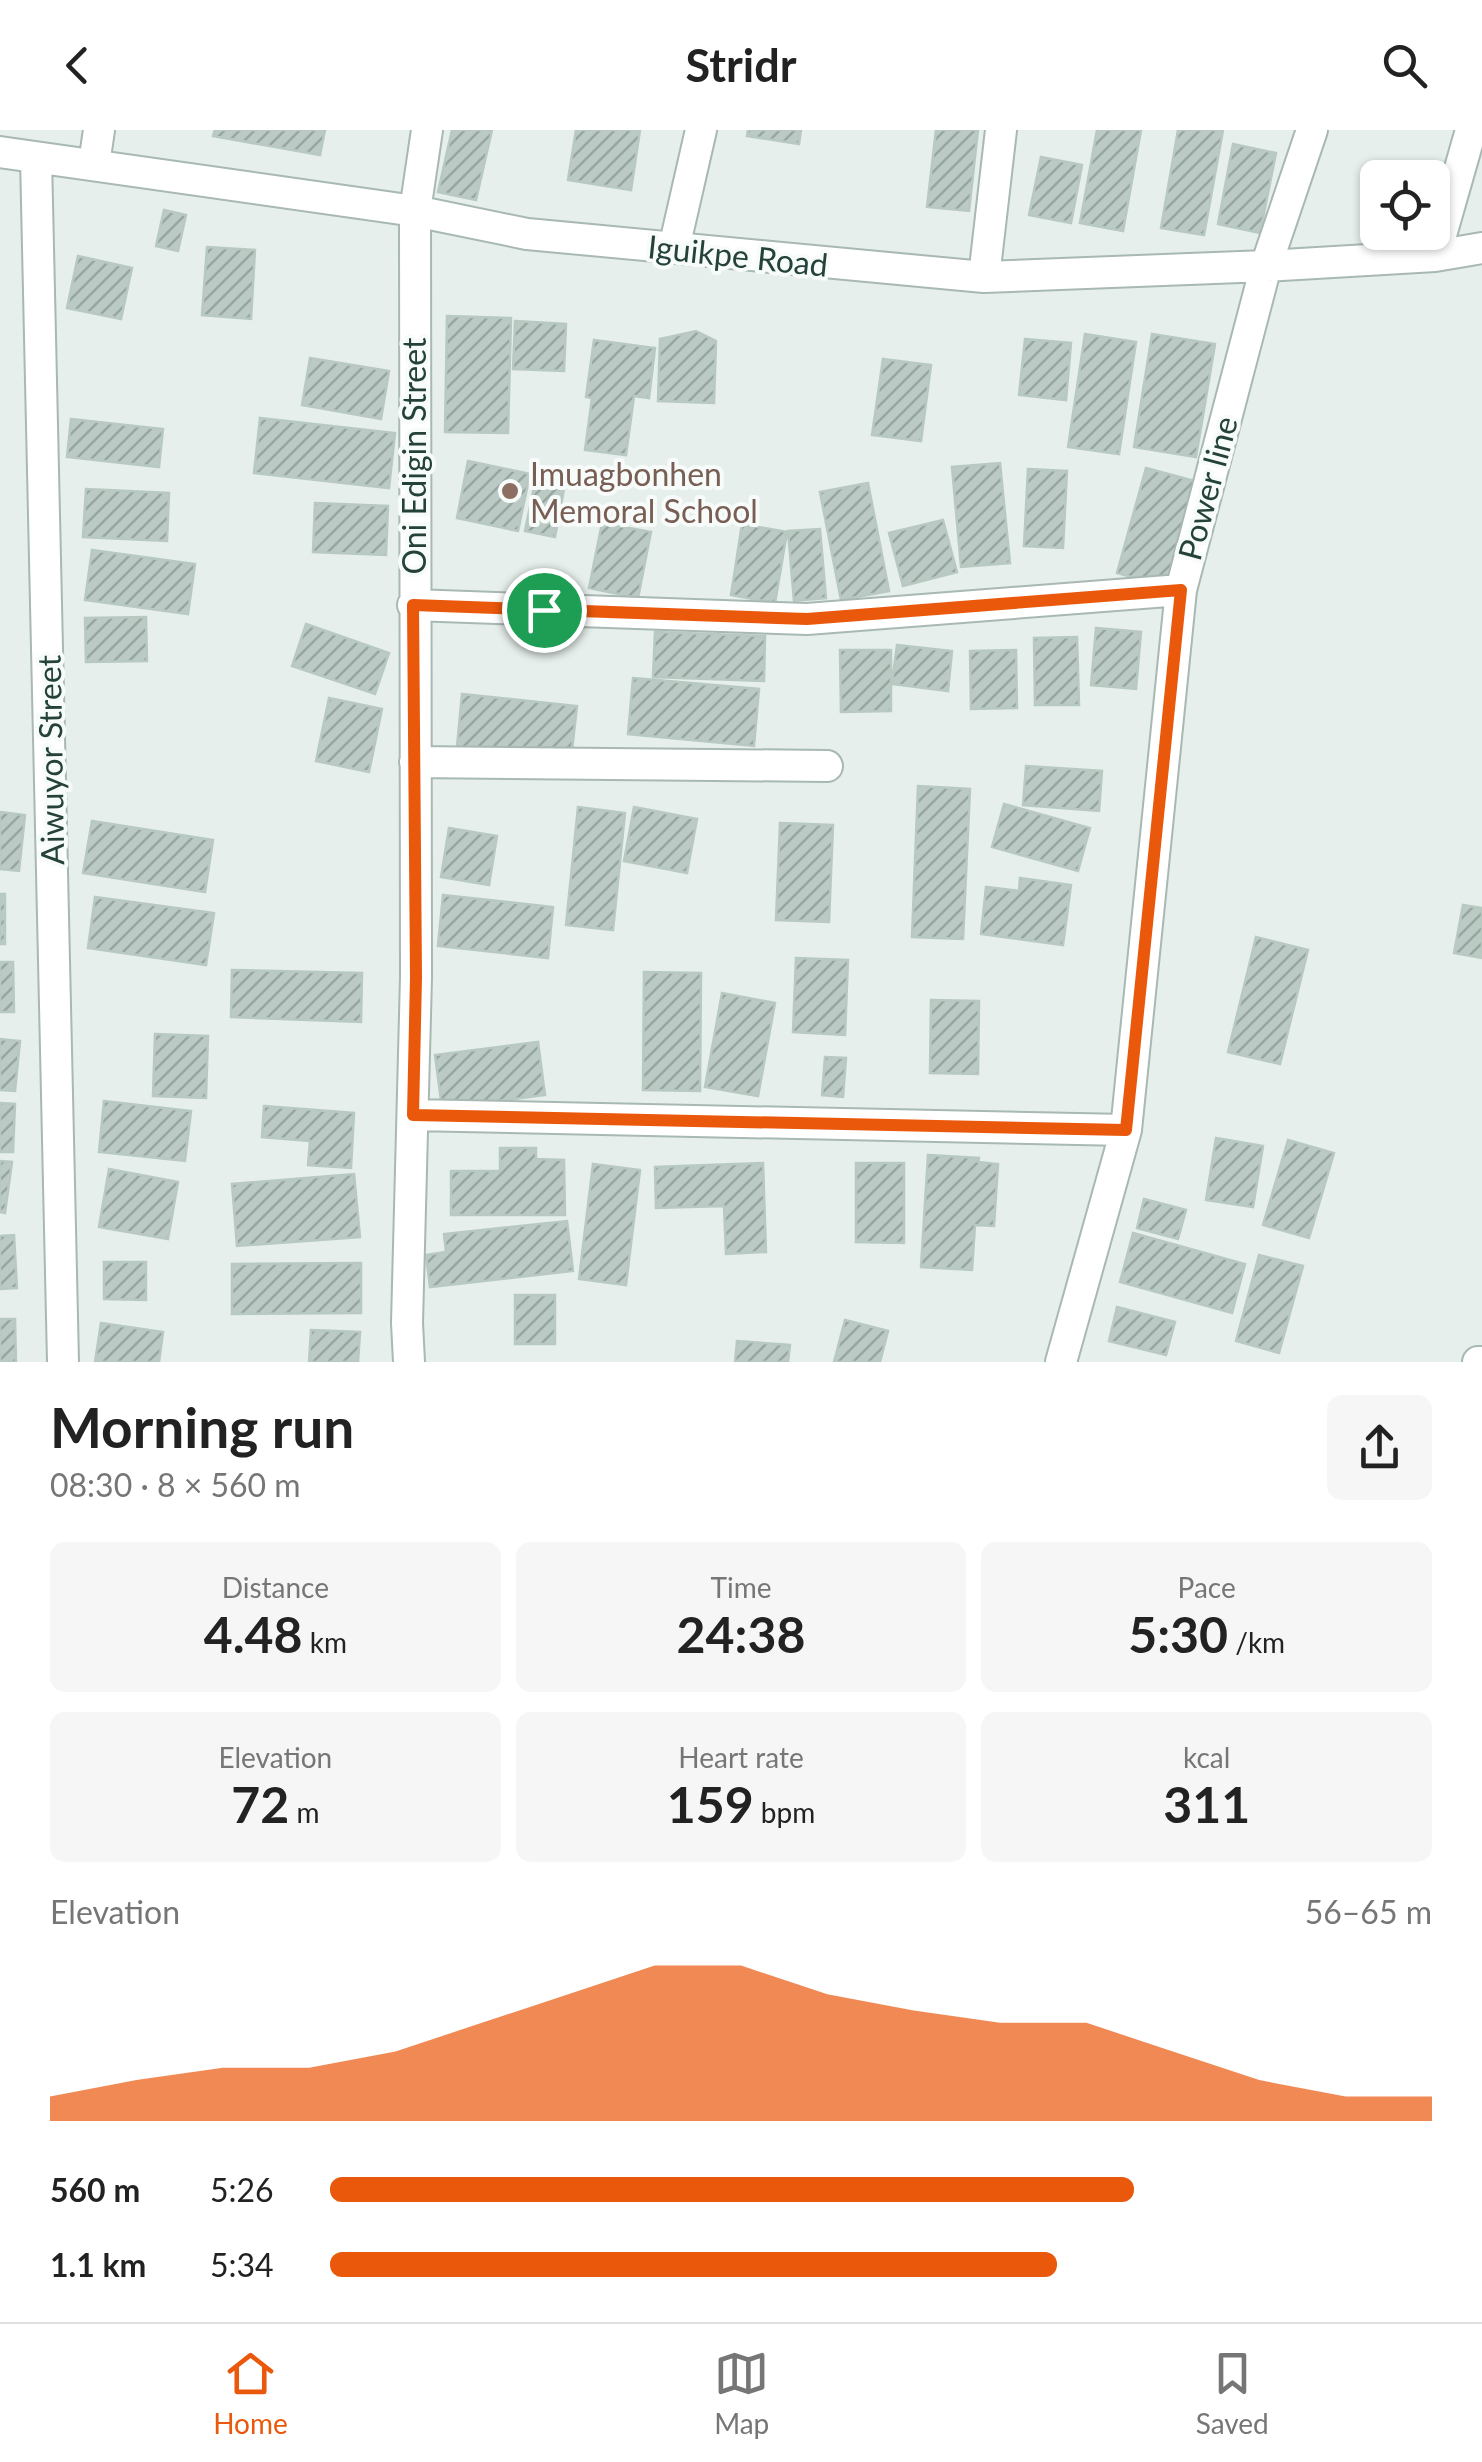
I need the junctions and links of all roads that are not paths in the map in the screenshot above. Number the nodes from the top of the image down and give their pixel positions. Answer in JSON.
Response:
{"nodes":[{"id":1,"x":98,"y":130,"type":"edge"},
{"id":2,"x":428,"y":130,"type":"edge"},
{"id":3,"x":701,"y":130,"type":"edge"},
{"id":4,"x":1001,"y":130,"type":"edge"},
{"id":5,"x":1312,"y":130,"type":"edge"},
{"id":6,"x":1471,"y":130,"type":"edge"},
{"id":7,"x":0,"y":152,"type":"edge"},
{"id":8,"x":36,"y":158,"type":"junction"},
{"id":9,"x":94,"y":164,"type":"junction"},
{"id":10,"x":415,"y":210,"type":"junction"},
{"id":11,"x":674,"y":248,"type":"junction"},
{"id":12,"x":1482,"y":248,"type":"edge"},
{"id":13,"x":1435,"y":256,"type":"junction"},
{"id":14,"x":1266,"y":266,"type":"junction"},
{"id":15,"x":984,"y":277,"type":"junction"},
{"id":16,"x":1181,"y":590,"type":"junction"},
{"id":17,"x":413,"y":605,"type":"junction"},
{"id":18,"x":414,"y":762,"type":"junction"},
{"id":19,"x":827,"y":766,"type":"dead end"},
{"id":20,"x":413,"y":1115,"type":"junction"},
{"id":21,"x":1126,"y":1130,"type":"junction"},
{"id":22,"x":63,"y":1362,"type":"edge"},
{"id":23,"x":409,"y":1362,"type":"edge"},
{"id":24,"x":1061,"y":1362,"type":"edge"},
{"id":25,"x":1076,"y":1362,"type":"edge"}],
"edges":[{"from":1,"to":9,"type":"street"},
{"from":2,"to":10,"type":"street","name":"Oni Edigin Street"},
{"from":3,"to":11,"type":"street"},
{"from":4,"to":15,"type":"street"},
{"from":5,"to":14,"type":"street","name":"Power line"},
{"from":6,"to":13,"type":"street"},
{"from":7,"to":8,"type":"street","name":"Iguikpe Road"},
{"from":8,"to":9,"type":"street","name":"Iguikpe Road"},
{"from":8,"to":22,"type":"street","name":"Aiwuyor Street"},
{"from":9,"to":10,"type":"street","name":"Iguikpe Road"},
{"from":10,"to":11,"type":"street","name":"Iguikpe Road"},
{"from":10,"to":17,"type":"street","name":"Oni Edigin Street"},
{"from":11,"to":15,"type":"street","name":"Iguikpe Road"},
{"from":12,"to":13,"type":"street","name":"Iguikpe Road"},
{"from":13,"to":14,"type":"street","name":"Iguikpe Road"},
{"from":14,"to":15,"type":"street","name":"Iguikpe Road"},
{"from":14,"to":16,"type":"street","name":"Power line"},
{"from":16,"to":17,"type":"street"},
{"from":16,"to":21,"type":"street","name":"Power line"},
{"from":17,"to":18,"type":"street","name":"Oni Edigin Street"},
{"from":18,"to":19,"type":"street"},
{"from":18,"to":20,"type":"street","name":"Oni Edigin Street"},
{"from":20,"to":21,"type":"street"},
{"from":20,"to":23,"type":"street","name":"Oni Edigin Street"},
{"from":21,"to":24,"type":"street","name":"Power line"},
{"from":24,"to":25,"type":"street"}]}
